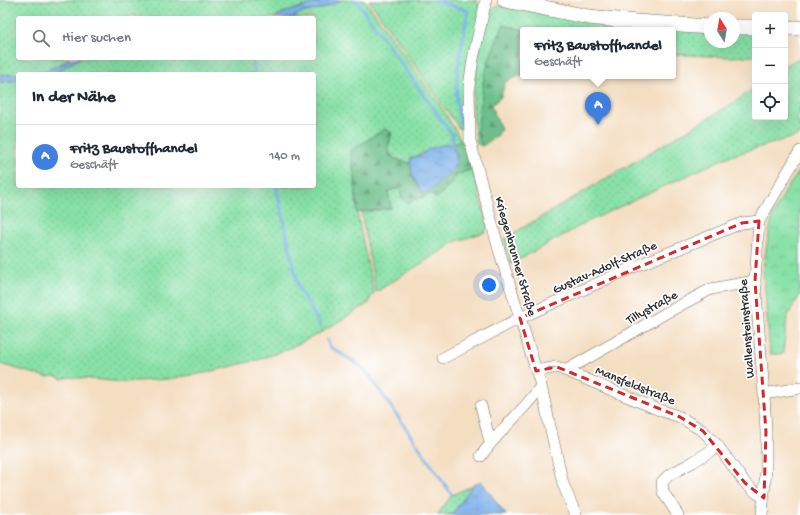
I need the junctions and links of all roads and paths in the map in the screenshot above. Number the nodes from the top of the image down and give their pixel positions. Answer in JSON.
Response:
{"nodes":[{"id":1,"x":486,"y":0,"type":"edge"},
{"id":2,"x":505,"y":0,"type":"edge"},
{"id":3,"x":704,"y":26,"type":"edge"},
{"id":4,"x":740,"y":27,"type":"edge"},
{"id":5,"x":752,"y":27,"type":"edge"},
{"id":6,"x":788,"y":28,"type":"edge"},
{"id":7,"x":800,"y":28,"type":"edge"},
{"id":8,"x":800,"y":151,"type":"edge"},
{"id":9,"x":759,"y":221,"type":"junction"},
{"id":10,"x":755,"y":281,"type":"junction"},
{"id":11,"x":520,"y":318,"type":"junction"},
{"id":12,"x":443,"y":358,"type":"dead end"},
{"id":13,"x":567,"y":370,"type":"junction"},
{"id":14,"x":536,"y":372,"type":"junction"},
{"id":15,"x":541,"y":386,"type":"junction"},
{"id":16,"x":800,"y":388,"type":"edge"},
{"id":17,"x":764,"y":394,"type":"junction"},
{"id":18,"x":481,"y":406,"type":"dead end"},
{"id":19,"x":490,"y":442,"type":"junction"},
{"id":20,"x":718,"y":446,"type":"junction"},
{"id":21,"x":481,"y":456,"type":"dead end"},
{"id":22,"x":764,"y":498,"type":"junction"},
{"id":23,"x":576,"y":515,"type":"edge"},
{"id":24,"x":678,"y":515,"type":"edge"},
{"id":25,"x":762,"y":515,"type":"edge"}],
"edges":[{"from":1,"to":11,"type":"street","name":"Kriegenbrunner Straße"},
{"from":2,"to":3,"type":"street"},
{"from":4,"to":5,"type":"street"},
{"from":6,"to":7,"type":"street"},
{"from":8,"to":9,"type":"street","name":"Wallensteinstraße"},
{"from":9,"to":10,"type":"street","name":"Wallensteinstraße"},
{"from":9,"to":11,"type":"street","name":"Gustav-Adolf-Straße"},
{"from":10,"to":13,"type":"street","name":"Tillystraße"},
{"from":10,"to":17,"type":"street","name":"Wallensteinstraße"},
{"from":11,"to":12,"type":"street","name":"Gustav-Adolf-Straße"},
{"from":11,"to":14,"type":"street","name":"Kriegenbrunner Straße"},
{"from":13,"to":14,"type":"street","name":"Mansfeldstraße","one_way":true},
{"from":13,"to":20,"type":"street","name":"Mansfeldstraße"},
{"from":14,"to":15,"type":"street","name":"Kriegenbrunner Straße"},
{"from":15,"to":19,"type":"street"},
{"from":15,"to":23,"type":"street","name":"Kriegenbrunner Straße"},
{"from":16,"to":17,"type":"street"},
{"from":17,"to":22,"type":"street","name":"Wallensteinstraße"},
{"from":18,"to":19,"type":"street"},
{"from":19,"to":21,"type":"street"},
{"from":20,"to":22,"type":"street","name":"Mansfeldstraße"},
{"from":20,"to":24,"type":"street"},
{"from":22,"to":25,"type":"street","name":"Wallensteinstraße"}]}
